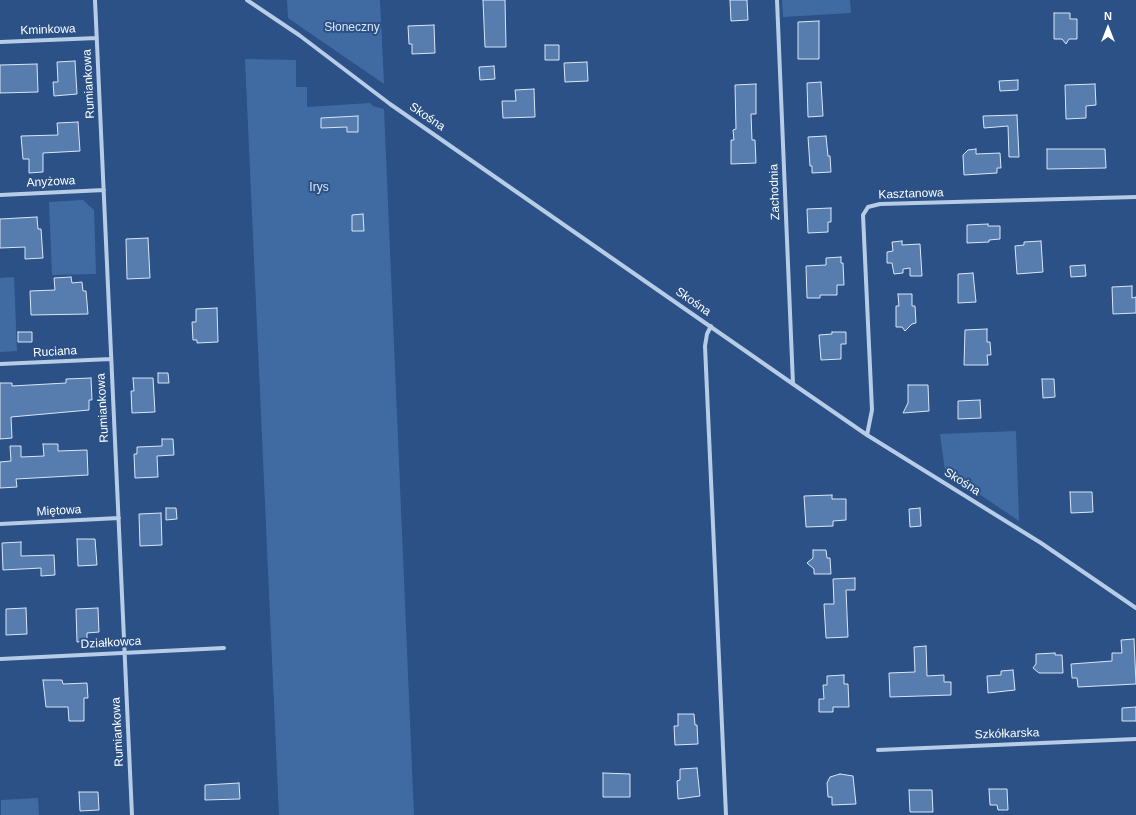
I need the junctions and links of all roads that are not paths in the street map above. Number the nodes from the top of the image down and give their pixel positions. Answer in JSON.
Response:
{"nodes":[{"id":1,"x":95,"y":0,"type":"edge"},
{"id":2,"x":248,"y":0,"type":"edge"},
{"id":3,"x":777,"y":0,"type":"edge"},
{"id":4,"x":97,"y":38,"type":"junction"},
{"id":5,"x":0,"y":42,"type":"edge"},
{"id":6,"x":104,"y":190,"type":"junction"},
{"id":7,"x":0,"y":195,"type":"edge"},
{"id":8,"x":1136,"y":197,"type":"edge"},
{"id":9,"x":711,"y":326,"type":"junction"},
{"id":10,"x":111,"y":359,"type":"junction"},
{"id":11,"x":0,"y":364,"type":"edge"},
{"id":12,"x":793,"y":384,"type":"junction"},
{"id":13,"x":867,"y":435,"type":"junction"},
{"id":14,"x":119,"y":518,"type":"junction"},
{"id":15,"x":0,"y":524,"type":"edge"},
{"id":16,"x":1136,"y":608,"type":"edge"},
{"id":17,"x":224,"y":648,"type":"dead end"},
{"id":18,"x":124,"y":652,"type":"junction"},
{"id":19,"x":0,"y":658,"type":"edge"},
{"id":20,"x":1136,"y":739,"type":"edge"},
{"id":21,"x":878,"y":750,"type":"dead end"},
{"id":22,"x":132,"y":815,"type":"edge"},
{"id":23,"x":726,"y":815,"type":"edge"}],
"edges":[{"from":1,"to":4,"type":"street","name":"Rumiankowa"},
{"from":2,"to":9,"type":"street","name":"Skośna"},
{"from":3,"to":12,"type":"street","name":"Zachodnia"},
{"from":4,"to":5,"type":"street","name":"Kminkowa"},
{"from":4,"to":6,"type":"street","name":"Rumiankowa"},
{"from":6,"to":7,"type":"street","name":"Anyżowa"},
{"from":6,"to":10,"type":"street","name":"Rumiankowa"},
{"from":8,"to":13,"type":"street","name":"Kasztanowa"},
{"from":9,"to":12,"type":"street","name":"Skośna"},
{"from":9,"to":23,"type":"street"},
{"from":10,"to":11,"type":"street","name":"Ruciana"},
{"from":10,"to":14,"type":"street","name":"Rumiankowa"},
{"from":12,"to":13,"type":"street","name":"Skośna"},
{"from":13,"to":16,"type":"street","name":"Skośna"},
{"from":14,"to":15,"type":"street","name":"Miętowa"},
{"from":14,"to":18,"type":"street","name":"Rumiankowa"},
{"from":17,"to":18,"type":"street","name":"Działkowca"},
{"from":18,"to":19,"type":"street","name":"Działkowca"},
{"from":18,"to":22,"type":"street","name":"Rumiankowa"},
{"from":20,"to":21,"type":"street","name":"Szkółkarska"}]}
